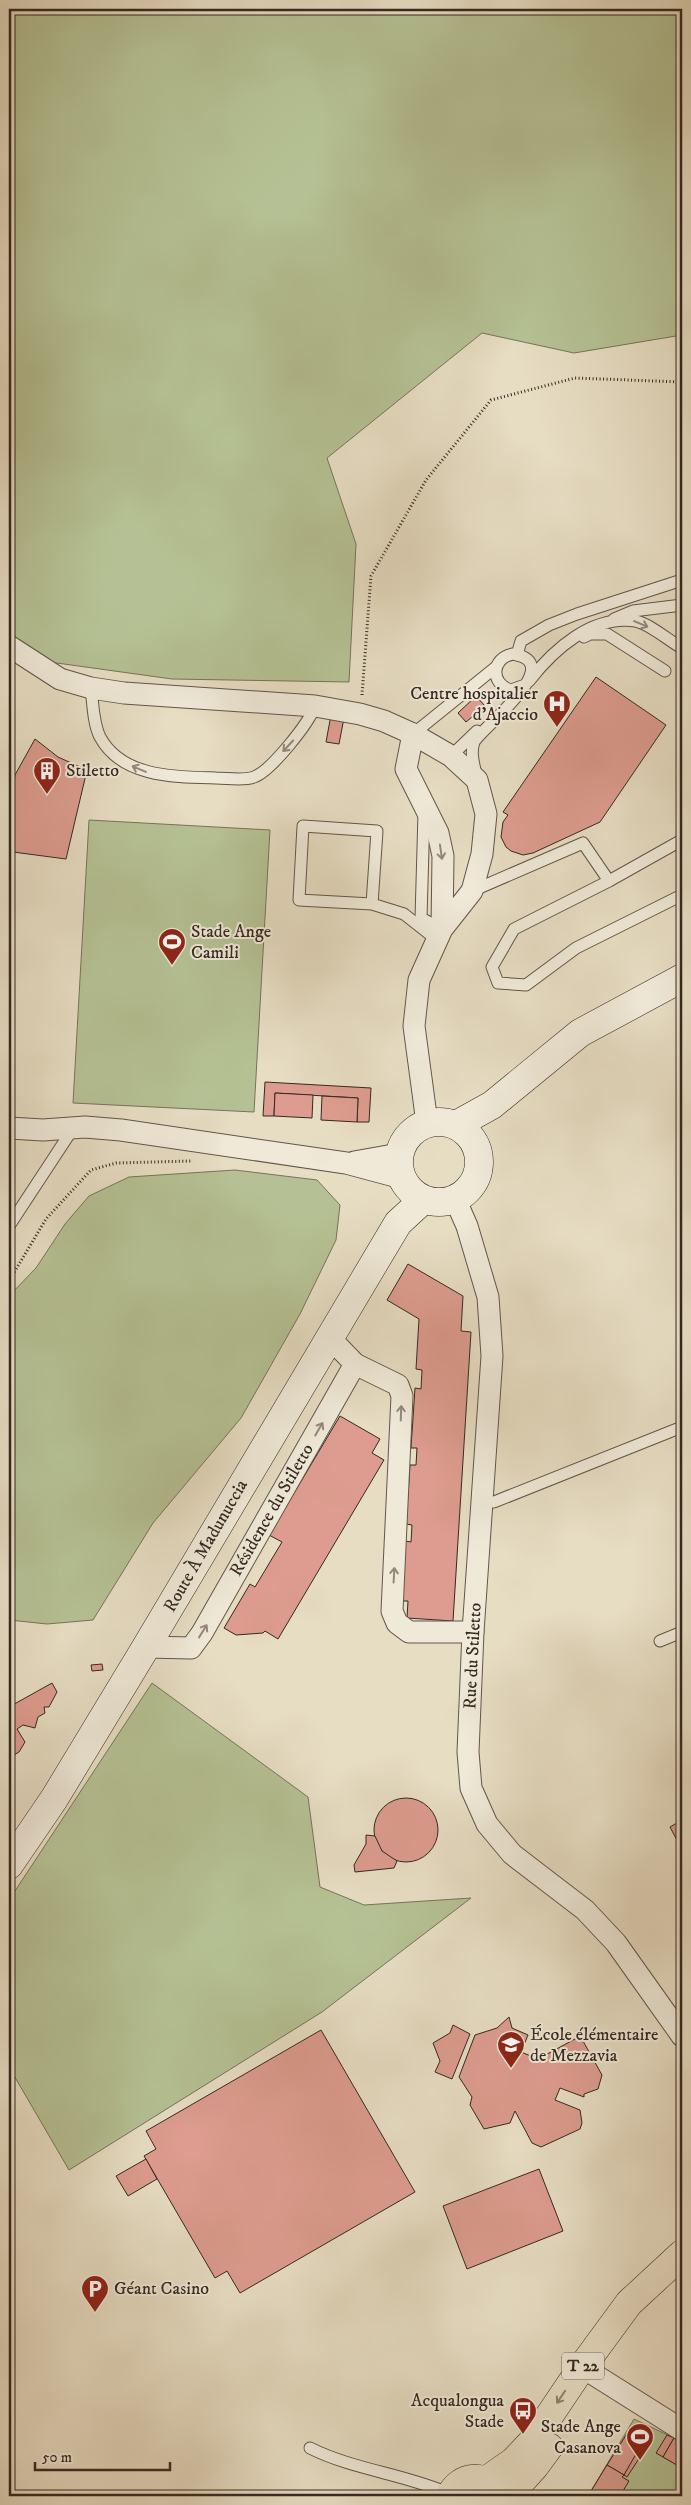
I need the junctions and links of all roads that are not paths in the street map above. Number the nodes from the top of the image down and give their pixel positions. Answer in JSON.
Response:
{"nodes":[{"id":1,"x":682,"y":580,"type":"edge"},
{"id":2,"x":682,"y":605,"type":"edge"},
{"id":3,"x":609,"y":621,"type":"junction"},
{"id":4,"x":9,"y":646,"type":"edge"},
{"id":5,"x":682,"y":648,"type":"edge"},
{"id":6,"x":517,"y":655,"type":"junction"},
{"id":7,"x":552,"y":655,"type":"junction"},
{"id":8,"x":496,"y":667,"type":"junction"},
{"id":9,"x":530,"y":667,"type":"junction"},
{"id":10,"x":664,"y":671,"type":"dead end"},
{"id":11,"x":525,"y":685,"type":"junction"},
{"id":12,"x":92,"y":688,"type":"junction"},
{"id":13,"x":315,"y":706,"type":"junction"},
{"id":14,"x":413,"y":734,"type":"junction"},
{"id":15,"x":452,"y":756,"type":"junction"},
{"id":16,"x":480,"y":791,"type":"junction"},
{"id":17,"x":682,"y":840,"type":"edge"},
{"id":18,"x":609,"y":881,"type":"junction"},
{"id":19,"x":472,"y":891,"type":"junction"},
{"id":20,"x":682,"y":895,"type":"edge"},
{"id":21,"x":372,"y":904,"type":"junction"},
{"id":22,"x":440,"y":934,"type":"junction"},
{"id":23,"x":682,"y":978,"type":"edge"},
{"id":24,"x":428,"y":1123,"type":"junction"},
{"id":25,"x":74,"y":1127,"type":"junction"},
{"id":26,"x":9,"y":1128,"type":"edge"},
{"id":27,"x":465,"y":1134,"type":"junction"},
{"id":28,"x":407,"y":1180,"type":"junction"},
{"id":29,"x":455,"y":1199,"type":"junction"},
{"id":30,"x":9,"y":1226,"type":"edge"},
{"id":31,"x":330,"y":1338,"type":"junction"},
{"id":32,"x":356,"y":1364,"type":"junction"},
{"id":33,"x":682,"y":1427,"type":"edge"},
{"id":34,"x":482,"y":1502,"type":"junction"},
{"id":35,"x":473,"y":1632,"type":"junction"},
{"id":36,"x":682,"y":1632,"type":"edge"},
{"id":37,"x":660,"y":1642,"type":"dead end"},
{"id":38,"x":146,"y":1647,"type":"junction"},
{"id":39,"x":9,"y":1865,"type":"edge"},
{"id":40,"x":679,"y":2026,"type":"edge"},
{"id":41,"x":682,"y":2254,"type":"edge"},
{"id":42,"x":682,"y":2279,"type":"edge"},
{"id":43,"x":589,"y":2372,"type":"junction"},
{"id":44,"x":682,"y":2430,"type":"edge"},
{"id":45,"x":310,"y":2448,"type":"dead end"},
{"id":46,"x":500,"y":2491,"type":"edge"},
{"id":47,"x":450,"y":2495,"type":"edge"}],
"edges":[{"from":1,"to":6,"type":"lane"},
{"from":2,"to":3,"type":"lane"},
{"from":3,"to":5,"type":"lane","one_way":true},
{"from":3,"to":7,"type":"lane"},
{"from":4,"to":12,"type":"street"},
{"from":6,"to":8,"type":"lane"},
{"from":6,"to":9,"type":"lane"},
{"from":7,"to":9,"type":"lane"},
{"from":7,"to":10,"type":"lane"},
{"from":7,"to":11,"type":"lane"},
{"from":8,"to":11,"type":"lane"},
{"from":8,"to":14,"type":"lane"},
{"from":9,"to":11,"type":"lane"},
{"from":11,"to":15,"type":"lane"},
{"from":11,"to":16,"type":"lane"},
{"from":12,"to":13,"type":"street"},
{"from":13,"to":12,"type":"lane","one_way":true},
{"from":13,"to":14,"type":"street"},
{"from":14,"to":15,"type":"street"},
{"from":14,"to":22,"type":"street","one_way":true},
{"from":15,"to":16,"type":"street"},
{"from":16,"to":19,"type":"street"},
{"from":17,"to":18,"type":"lane"},
{"from":18,"to":19,"type":"lane"},
{"from":18,"to":20,"type":"lane"},
{"from":19,"to":22,"type":"street"},
{"from":21,"to":21,"type":"lane"},
{"from":21,"to":22,"type":"lane"},
{"from":22,"to":24,"type":"street"},
{"from":23,"to":27,"type":"main road"},
{"from":24,"to":27,"type":"main road"},
{"from":24,"to":28,"type":"main road"},
{"from":25,"to":26,"type":"street"},
{"from":25,"to":28,"type":"street"},
{"from":25,"to":30,"type":"lane"},
{"from":27,"to":29,"type":"main road"},
{"from":28,"to":29,"type":"main road"},
{"from":28,"to":31,"type":"main road","name":"Route À Madunuccia"},
{"from":29,"to":34,"type":"street","name":"Rue du Stiletto"},
{"from":31,"to":32,"type":"street"},
{"from":31,"to":38,"type":"main road","name":"Route À Madunuccia"},
{"from":35,"to":32,"type":"street","one_way":true},
{"from":38,"to":32,"type":"street","name":"Résidence du Stiletto","one_way":true},
{"from":33,"to":34,"type":"lane"},
{"from":34,"to":35,"type":"street","name":"Rue du Stiletto"},
{"from":35,"to":40,"type":"street","name":"Rue du Stiletto"},
{"from":36,"to":37,"type":"lane"},
{"from":38,"to":39,"type":"main road","name":"Route À Madunuccia"},
{"from":41,"to":43,"type":"main road","number":"T 22"},
{"from":42,"to":43,"type":"main road","number":"T 22"},
{"from":43,"to":44,"type":"street"},
{"from":43,"to":46,"type":"main road","number":"T 22"},
{"from":45,"to":47,"type":"lane"},
{"from":46,"to":47,"type":"main road"}]}
